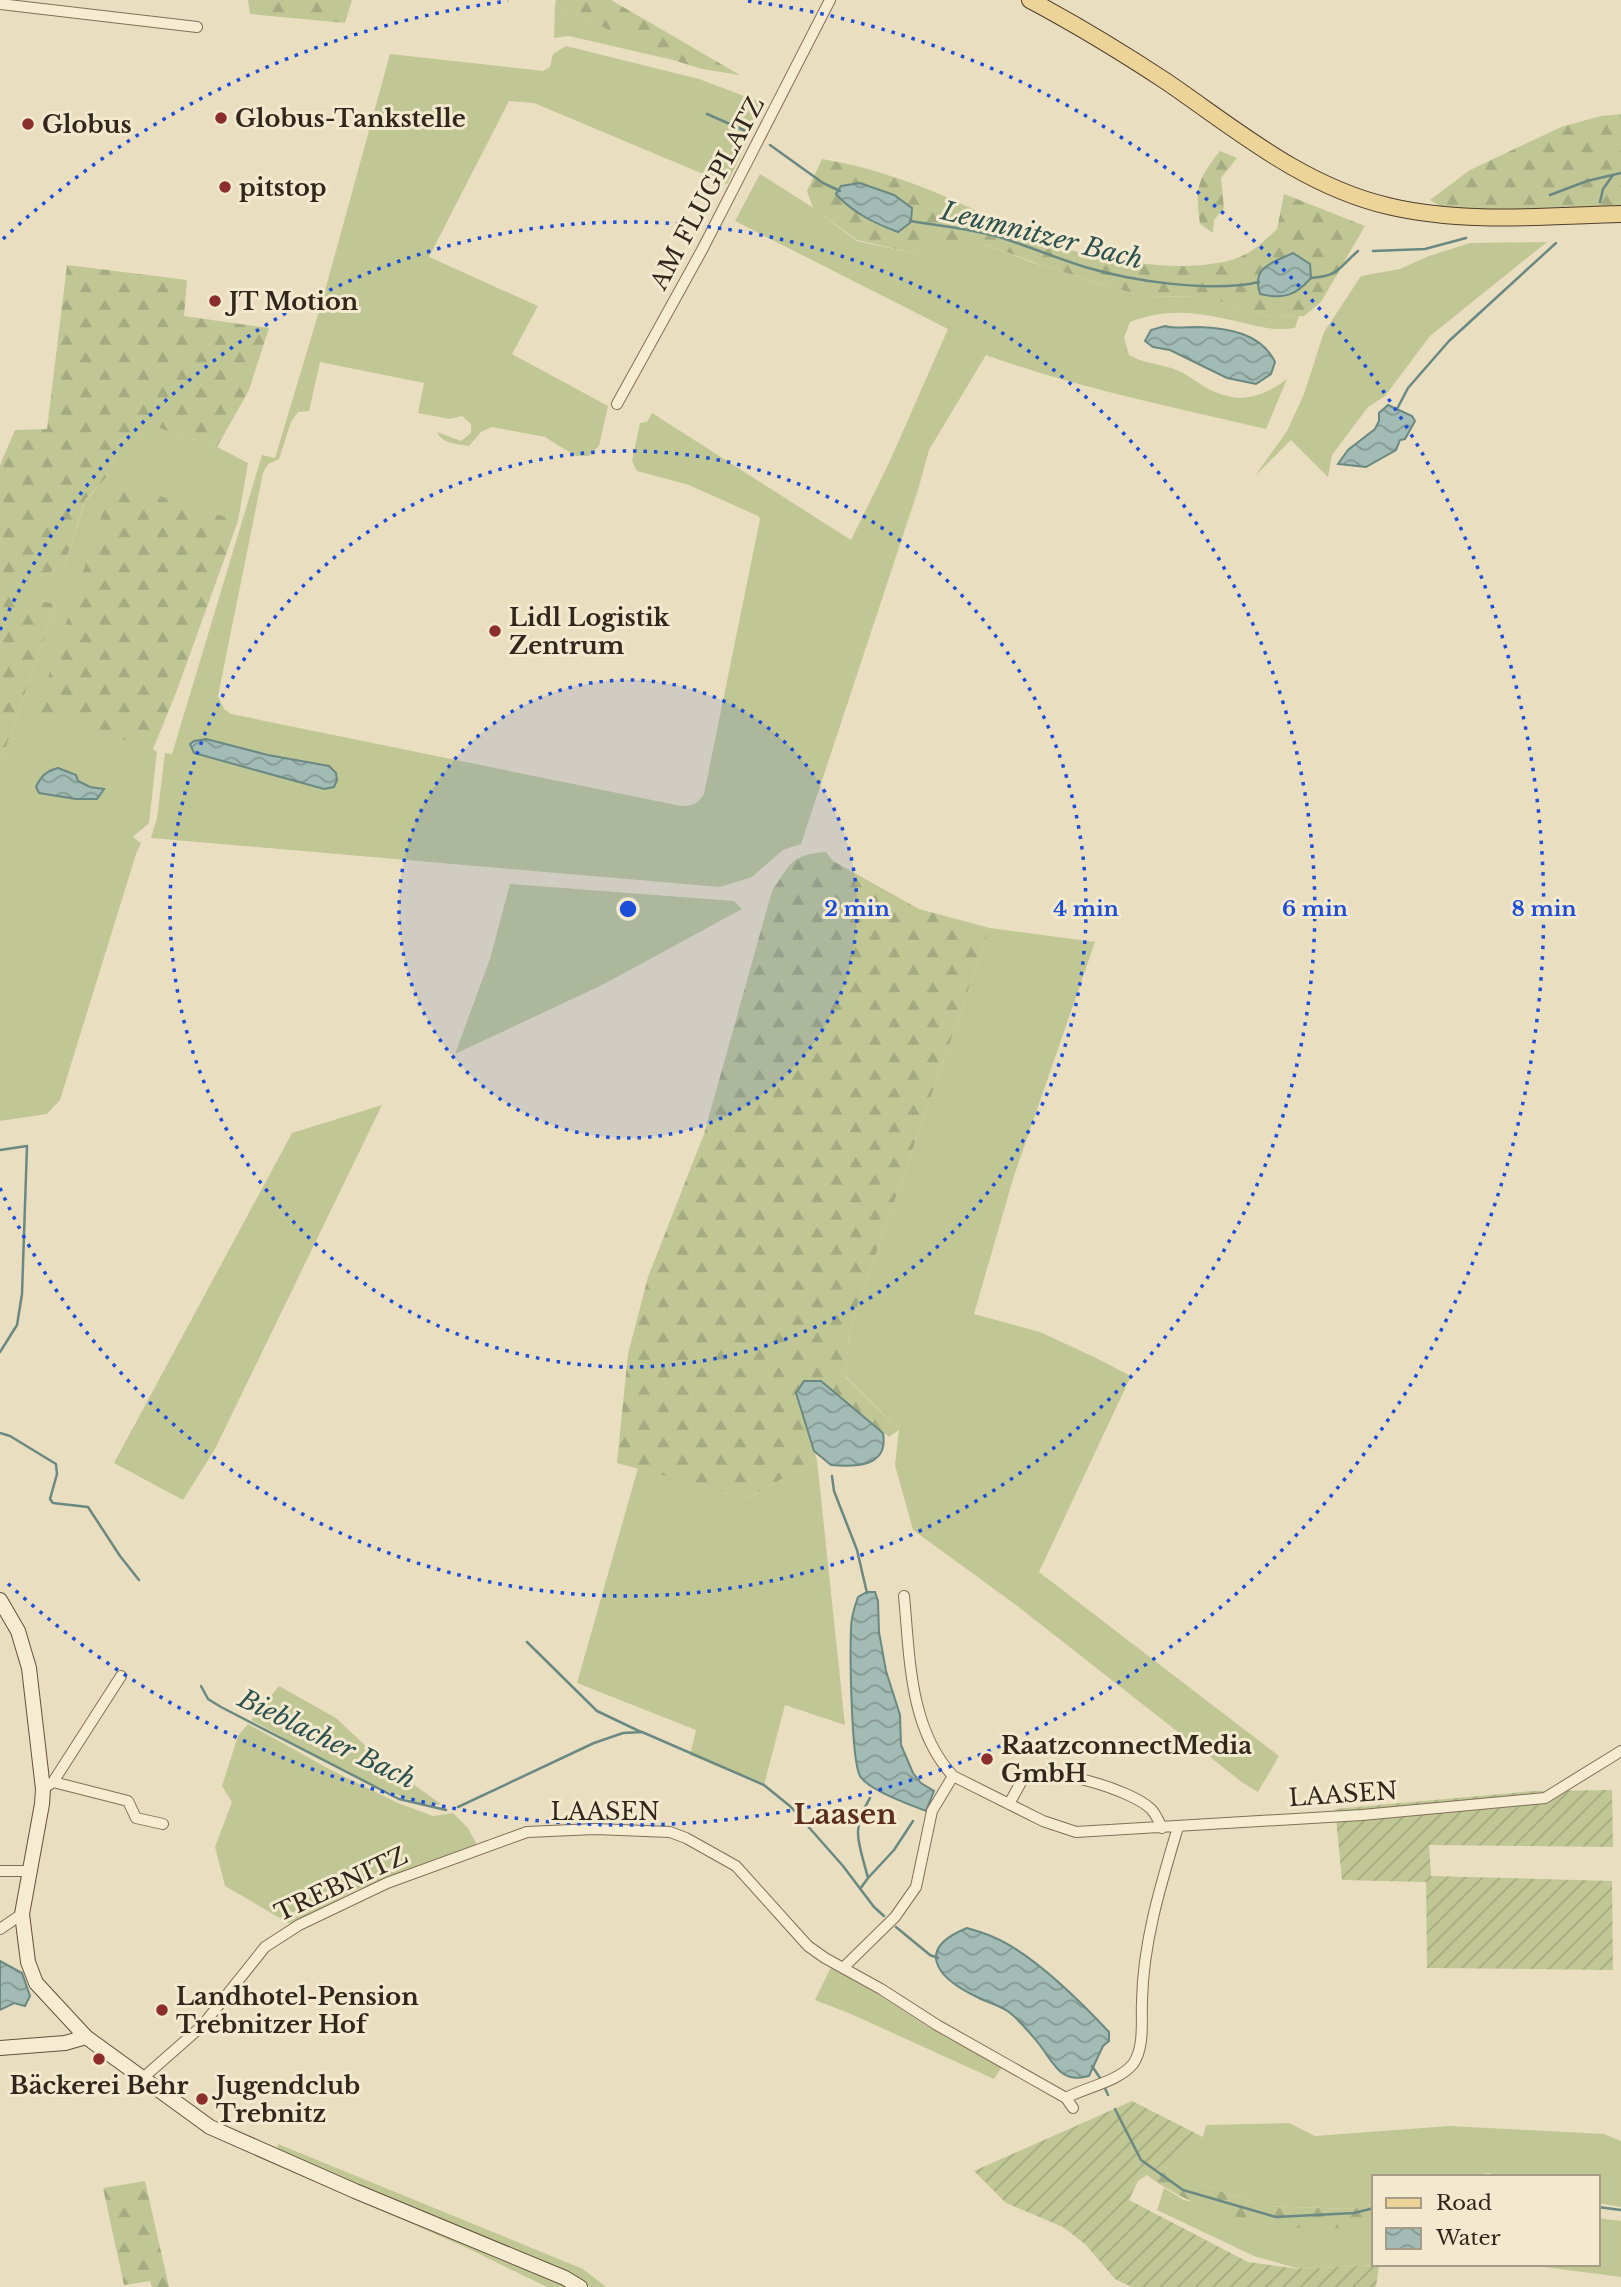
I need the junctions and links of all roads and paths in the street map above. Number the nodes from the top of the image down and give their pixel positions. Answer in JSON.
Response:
{"nodes":[{"id":1,"x":830,"y":0,"type":"edge"},
{"id":2,"x":1030,"y":0,"type":"edge"},
{"id":3,"x":0,"y":4,"type":"edge"},
{"id":4,"x":197,"y":27,"type":"dead end"},
{"id":5,"x":1621,"y":214,"type":"edge"},
{"id":6,"x":617,"y":404,"type":"dead end"},
{"id":7,"x":904,"y":1596,"type":"dead end"},
{"id":8,"x":0,"y":1600,"type":"edge"},
{"id":9,"x":121,"y":1676,"type":"dead end"},
{"id":10,"x":1621,"y":1751,"type":"edge"},
{"id":11,"x":953,"y":1776,"type":"junction"},
{"id":12,"x":48,"y":1786,"type":"junction"},
{"id":13,"x":1009,"y":1804,"type":"junction"},
{"id":14,"x":163,"y":1824,"type":"dead end"},
{"id":15,"x":1162,"y":1828,"type":"junction"},
{"id":16,"x":1178,"y":1828,"type":"junction"},
{"id":17,"x":448,"y":1863,"type":"joint"},
{"id":18,"x":0,"y":1871,"type":"edge"},
{"id":19,"x":29,"y":1871,"type":"junction"},
{"id":20,"x":22,"y":1914,"type":"junction"},
{"id":21,"x":0,"y":1929,"type":"edge"},
{"id":22,"x":844,"y":1967,"type":"junction"},
{"id":23,"x":86,"y":2037,"type":"junction"},
{"id":24,"x":0,"y":2048,"type":"edge"},
{"id":25,"x":144,"y":2077,"type":"junction"},
{"id":26,"x":1066,"y":2098,"type":"junction"},
{"id":27,"x":1073,"y":2108,"type":"dead end"},
{"id":28,"x":580,"y":2287,"type":"edge"}],
"edges":[{"from":1,"to":6,"type":"street","name":"AM FLUGPLATZ"},
{"from":2,"to":5,"type":"main road"},
{"from":3,"to":4,"type":"street"},
{"from":7,"to":11,"type":"street","name":"LAASEN"},
{"from":8,"to":12,"type":"street"},
{"from":9,"to":12,"type":"street"},
{"from":10,"to":16,"type":"street","name":"LAASEN"},
{"from":11,"to":13,"type":"street","name":"LAASEN"},
{"from":11,"to":22,"type":"street"},
{"from":12,"to":14,"type":"street"},
{"from":12,"to":19,"type":"street"},
{"from":13,"to":15,"type":"street","name":"LAASEN"},
{"from":13,"to":15,"type":"street"},
{"from":15,"to":16,"type":"street","name":"LAASEN"},
{"from":16,"to":26,"type":"street"},
{"from":17,"to":22,"type":"street","name":"LAASEN"},
{"from":17,"to":25,"type":"street","name":"TREBNITZ"},
{"from":18,"to":19,"type":"street"},
{"from":19,"to":20,"type":"street"},
{"from":20,"to":21,"type":"street"},
{"from":20,"to":23,"type":"street"},
{"from":22,"to":26,"type":"street","name":"LAASEN"},
{"from":23,"to":24,"type":"street"},
{"from":23,"to":25,"type":"street"},
{"from":25,"to":28,"type":"street"},
{"from":26,"to":27,"type":"street","name":"LAASEN"}]}
